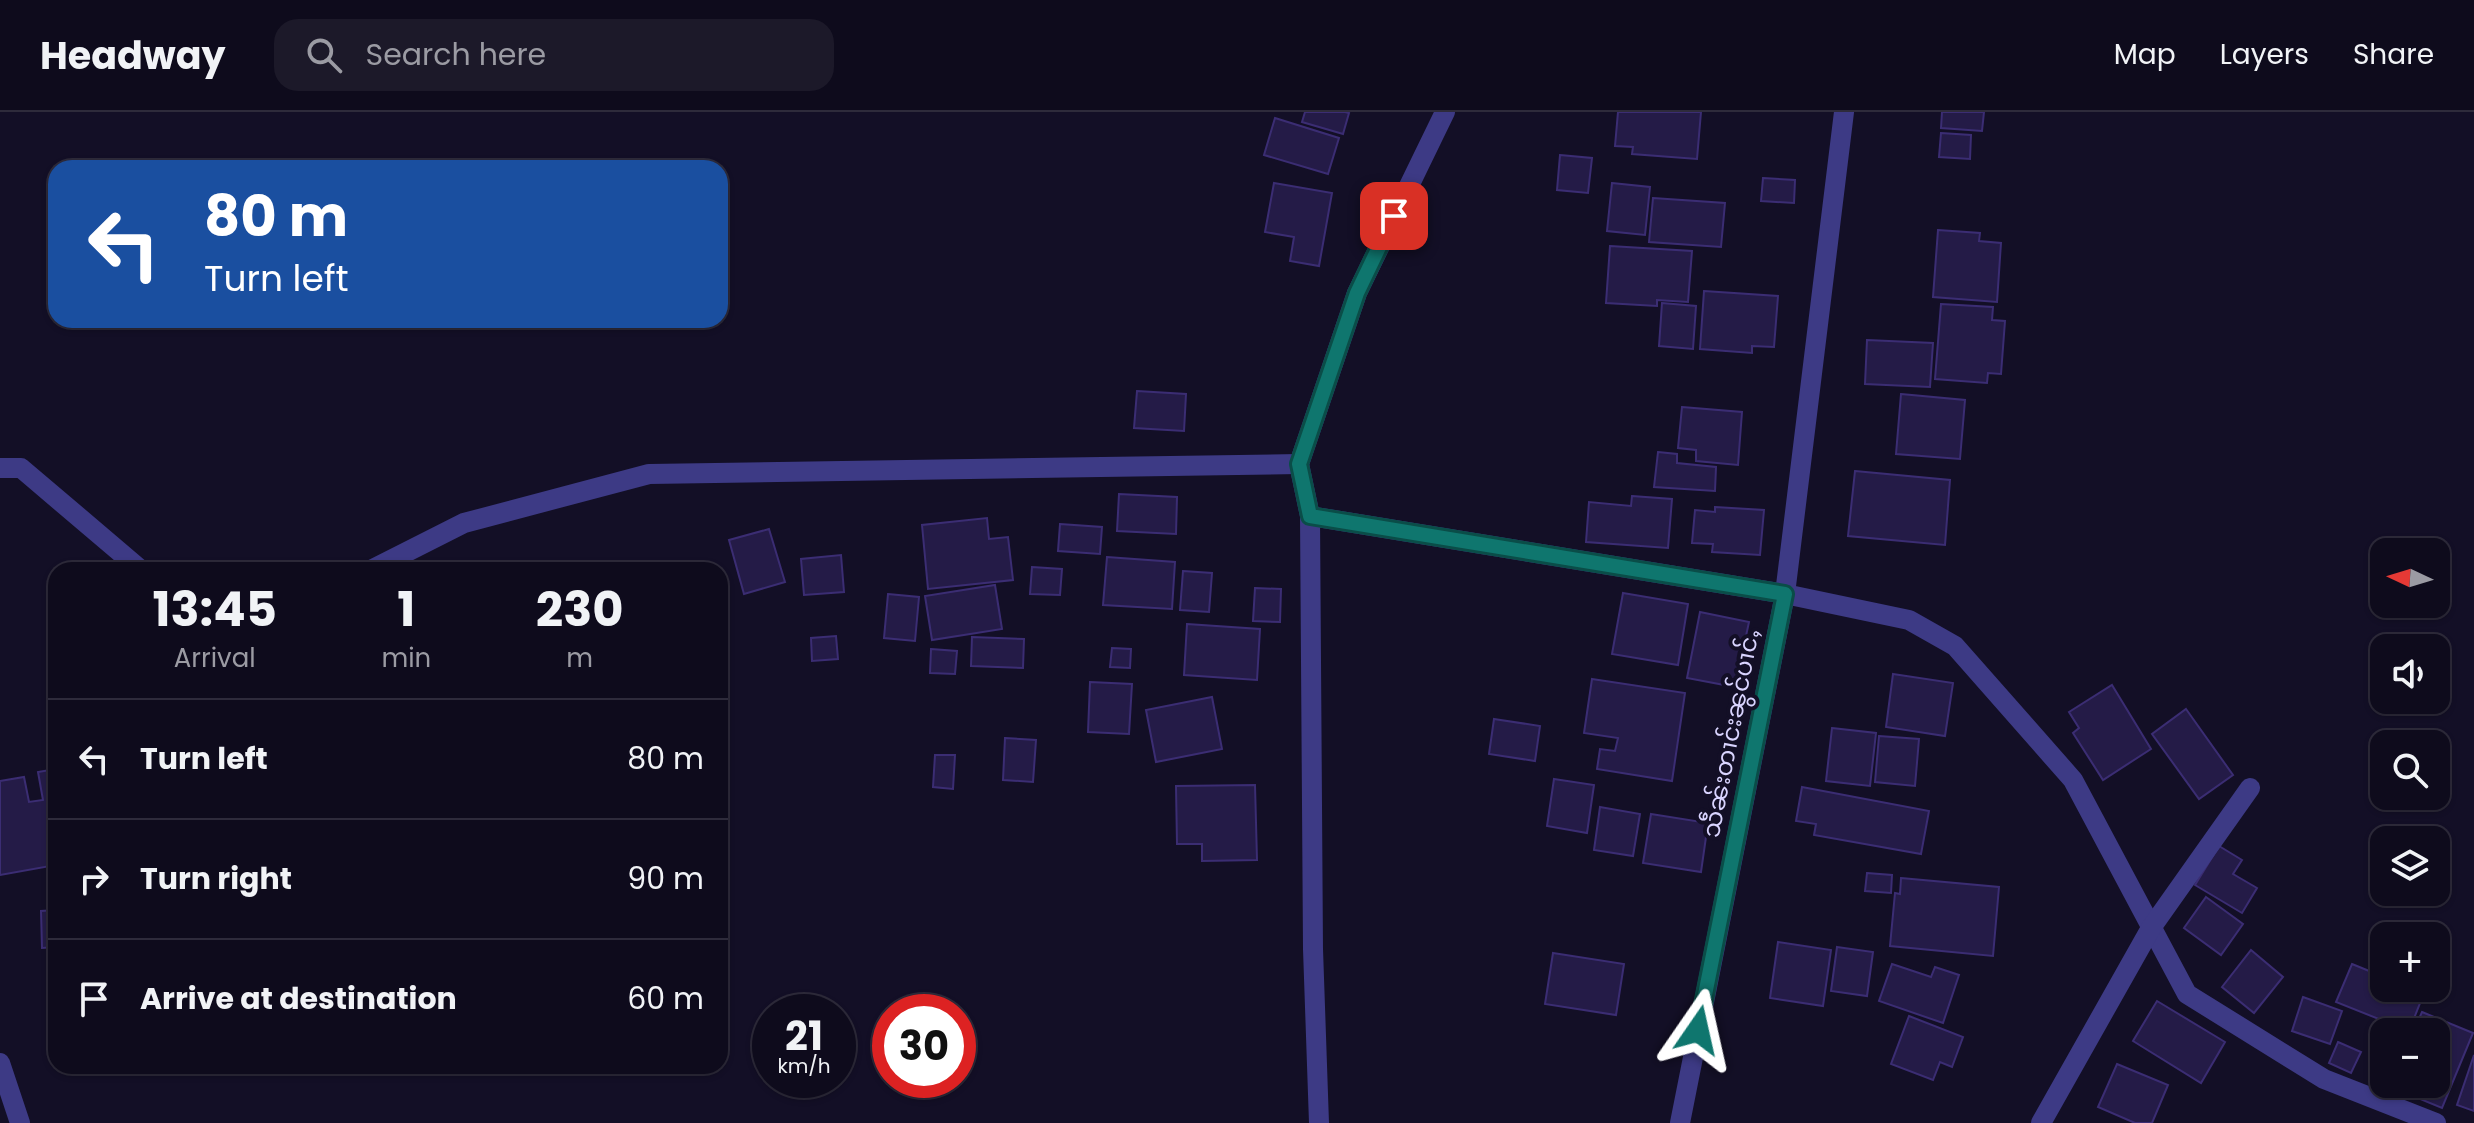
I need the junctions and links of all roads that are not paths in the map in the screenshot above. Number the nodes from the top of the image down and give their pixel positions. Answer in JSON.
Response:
{"nodes":[{"id":1,"x":1445,"y":112,"type":"edge"},
{"id":2,"x":1844,"y":112,"type":"edge"},
{"id":3,"x":1299,"y":464,"type":"junction"},
{"id":4,"x":0,"y":468,"type":"edge"},
{"id":5,"x":1310,"y":516,"type":"junction"},
{"id":6,"x":132,"y":562,"type":"edge"},
{"id":7,"x":387,"y":562,"type":"edge"},
{"id":8,"x":1785,"y":594,"type":"junction"},
{"id":9,"x":2250,"y":788,"type":"dead end"},
{"id":10,"x":2151,"y":928,"type":"junction"},
{"id":11,"x":0,"y":1063,"type":"edge"},
{"id":12,"x":20,"y":1123,"type":"edge"},
{"id":13,"x":1319,"y":1123,"type":"edge"},
{"id":14,"x":1680,"y":1123,"type":"edge"},
{"id":15,"x":2041,"y":1123,"type":"edge"},
{"id":16,"x":2436,"y":1123,"type":"edge"}],
"edges":[{"from":1,"to":3,"type":"street"},
{"from":2,"to":8,"type":"street","name":"သဵၼ်းတၢင်းၼွင်ပၢင်ႇ"},
{"from":3,"to":5,"type":"street"},
{"from":3,"to":7,"type":"street"},
{"from":4,"to":6,"type":"street"},
{"from":5,"to":8,"type":"street"},
{"from":5,"to":13,"type":"street"},
{"from":8,"to":10,"type":"street"},
{"from":8,"to":14,"type":"street","name":"သဵၼ်းတၢင်းၼွင်ပၢင်ႇ"},
{"from":9,"to":10,"type":"street"},
{"from":10,"to":15,"type":"street"},
{"from":10,"to":16,"type":"street"},
{"from":11,"to":12,"type":"street"}]}
